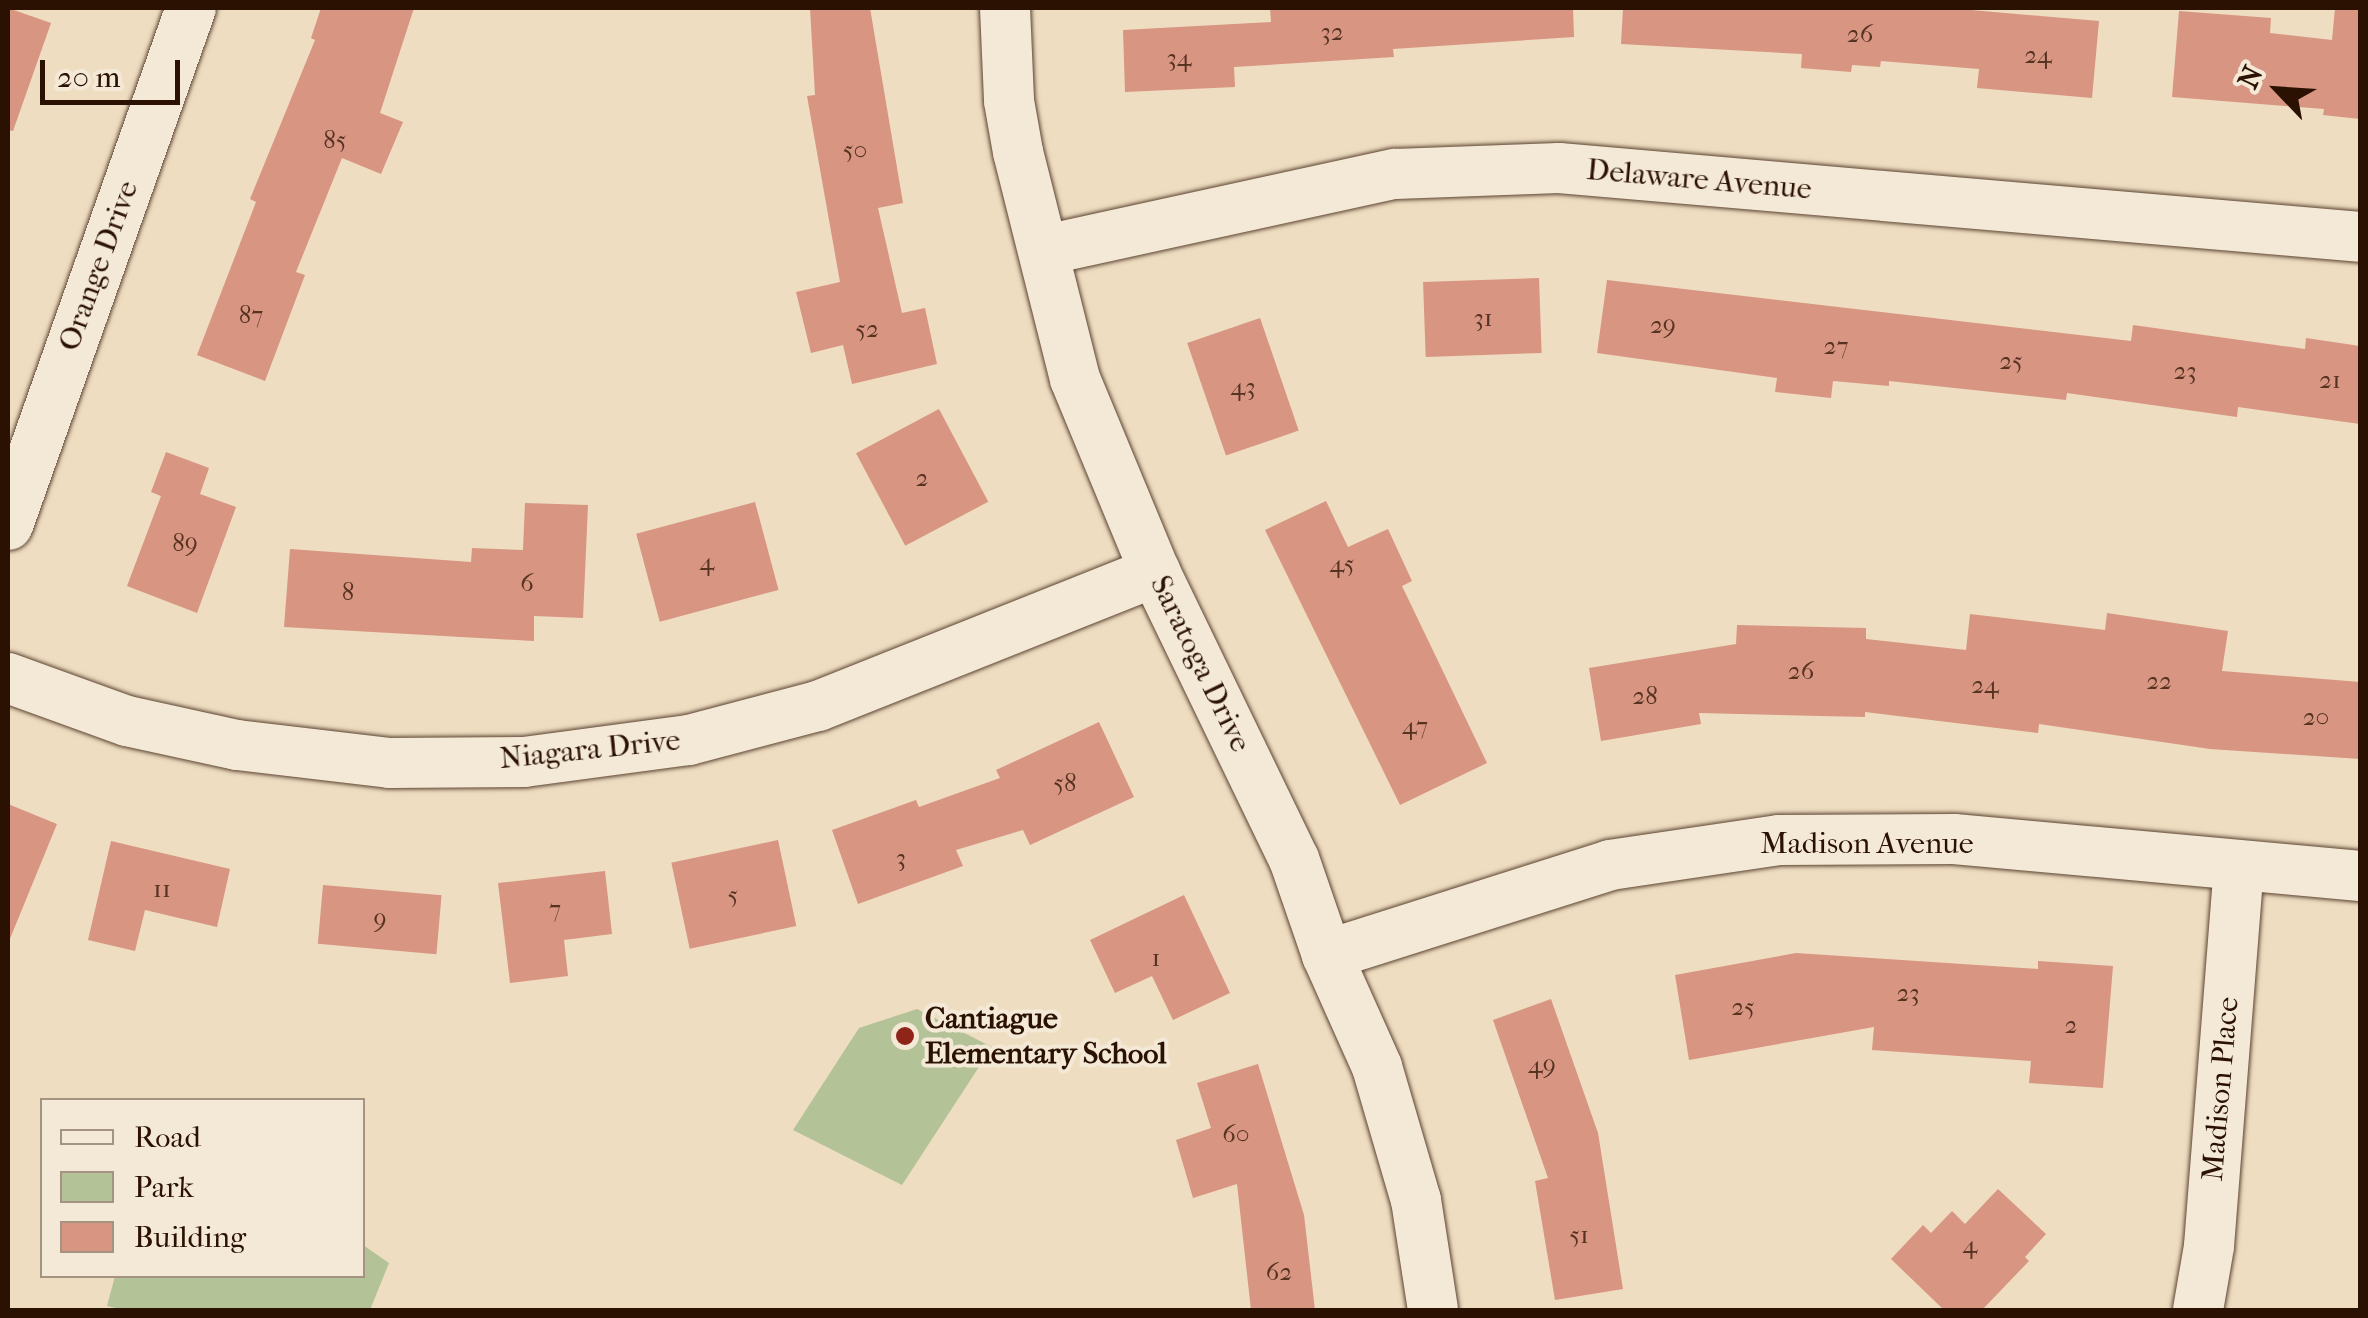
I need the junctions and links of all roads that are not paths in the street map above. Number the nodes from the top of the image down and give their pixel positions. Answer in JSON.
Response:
{"nodes":[{"id":1,"x":192,"y":8,"type":"edge"},
{"id":2,"x":1005,"y":8,"type":"edge"},
{"id":3,"x":2360,"y":237,"type":"edge"},
{"id":4,"x":1045,"y":250,"type":"junction"},
{"id":5,"x":8,"y":525,"type":"edge"},
{"id":6,"x":1154,"y":572,"type":"junction"},
{"id":7,"x":8,"y":678,"type":"edge"},
{"id":8,"x":2239,"y":867,"type":"junction"},
{"id":9,"x":2360,"y":876,"type":"edge"},
{"id":10,"x":1326,"y":955,"type":"junction"},
{"id":11,"x":1433,"y":1310,"type":"edge"},
{"id":12,"x":2198,"y":1310,"type":"edge"}],
"edges":[{"from":1,"to":5,"type":"street","name":"Orange Drive"},
{"from":2,"to":4,"type":"street","name":"Saratoga Drive"},
{"from":3,"to":4,"type":"street","name":"Delaware Avenue"},
{"from":4,"to":6,"type":"street","name":"Saratoga Drive"},
{"from":6,"to":7,"type":"street","name":"Niagara Drive"},
{"from":6,"to":10,"type":"street","name":"Saratoga Drive"},
{"from":8,"to":9,"type":"street","name":"Madison Avenue"},
{"from":8,"to":10,"type":"street","name":"Madison Avenue"},
{"from":8,"to":12,"type":"street","name":"Madison Place"},
{"from":10,"to":11,"type":"street","name":"Saratoga Drive"}]}
